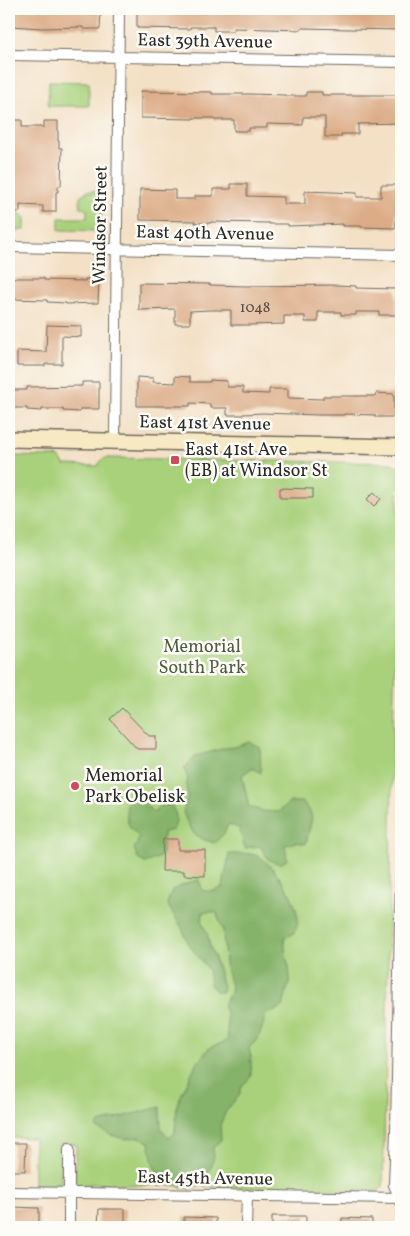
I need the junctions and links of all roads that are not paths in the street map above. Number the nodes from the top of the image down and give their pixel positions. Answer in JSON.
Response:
{"nodes":[{"id":1,"x":119,"y":9,"type":"edge"},
{"id":2,"x":9,"y":55,"type":"edge"},
{"id":3,"x":118,"y":57,"type":"junction"},
{"id":4,"x":401,"y":62,"type":"edge"},
{"id":5,"x":9,"y":247,"type":"edge"},
{"id":6,"x":117,"y":248,"type":"junction"},
{"id":7,"x":401,"y":255,"type":"edge"},
{"id":8,"x":9,"y":438,"type":"edge"},
{"id":9,"x":115,"y":441,"type":"junction"},
{"id":10,"x":401,"y":447,"type":"edge"},
{"id":11,"x":401,"y":871,"type":"edge"},
{"id":12,"x":69,"y":1149,"type":"dead end"},
{"id":13,"x":9,"y":1192,"type":"edge"},
{"id":14,"x":69,"y":1193,"type":"junction"},
{"id":15,"x":247,"y":1195,"type":"junction"},
{"id":16,"x":401,"y":1199,"type":"edge"},
{"id":17,"x":69,"y":1227,"type":"edge"},
{"id":18,"x":246,"y":1227,"type":"edge"}],
"edges":[{"from":1,"to":3,"type":"street","name":"Windsor Street"},
{"from":2,"to":3,"type":"street","name":"East 39th Avenue"},
{"from":3,"to":4,"type":"street","name":"East 39th Avenue"},
{"from":3,"to":6,"type":"street","name":"Windsor Street"},
{"from":5,"to":6,"type":"street","name":"East 40th Avenue"},
{"from":6,"to":7,"type":"street","name":"East 40th Avenue"},
{"from":6,"to":9,"type":"street","name":"Windsor Street"},
{"from":8,"to":9,"type":"main road","name":"East 41st Avenue"},
{"from":9,"to":10,"type":"main road","name":"East 41st Avenue"},
{"from":11,"to":16,"type":"street"},
{"from":12,"to":14,"type":"street"},
{"from":13,"to":14,"type":"street","name":"East 45th Avenue"},
{"from":14,"to":15,"type":"street","name":"East 45th Avenue"},
{"from":14,"to":17,"type":"street"},
{"from":15,"to":16,"type":"street","name":"East 45th Avenue"},
{"from":15,"to":18,"type":"street"}]}
